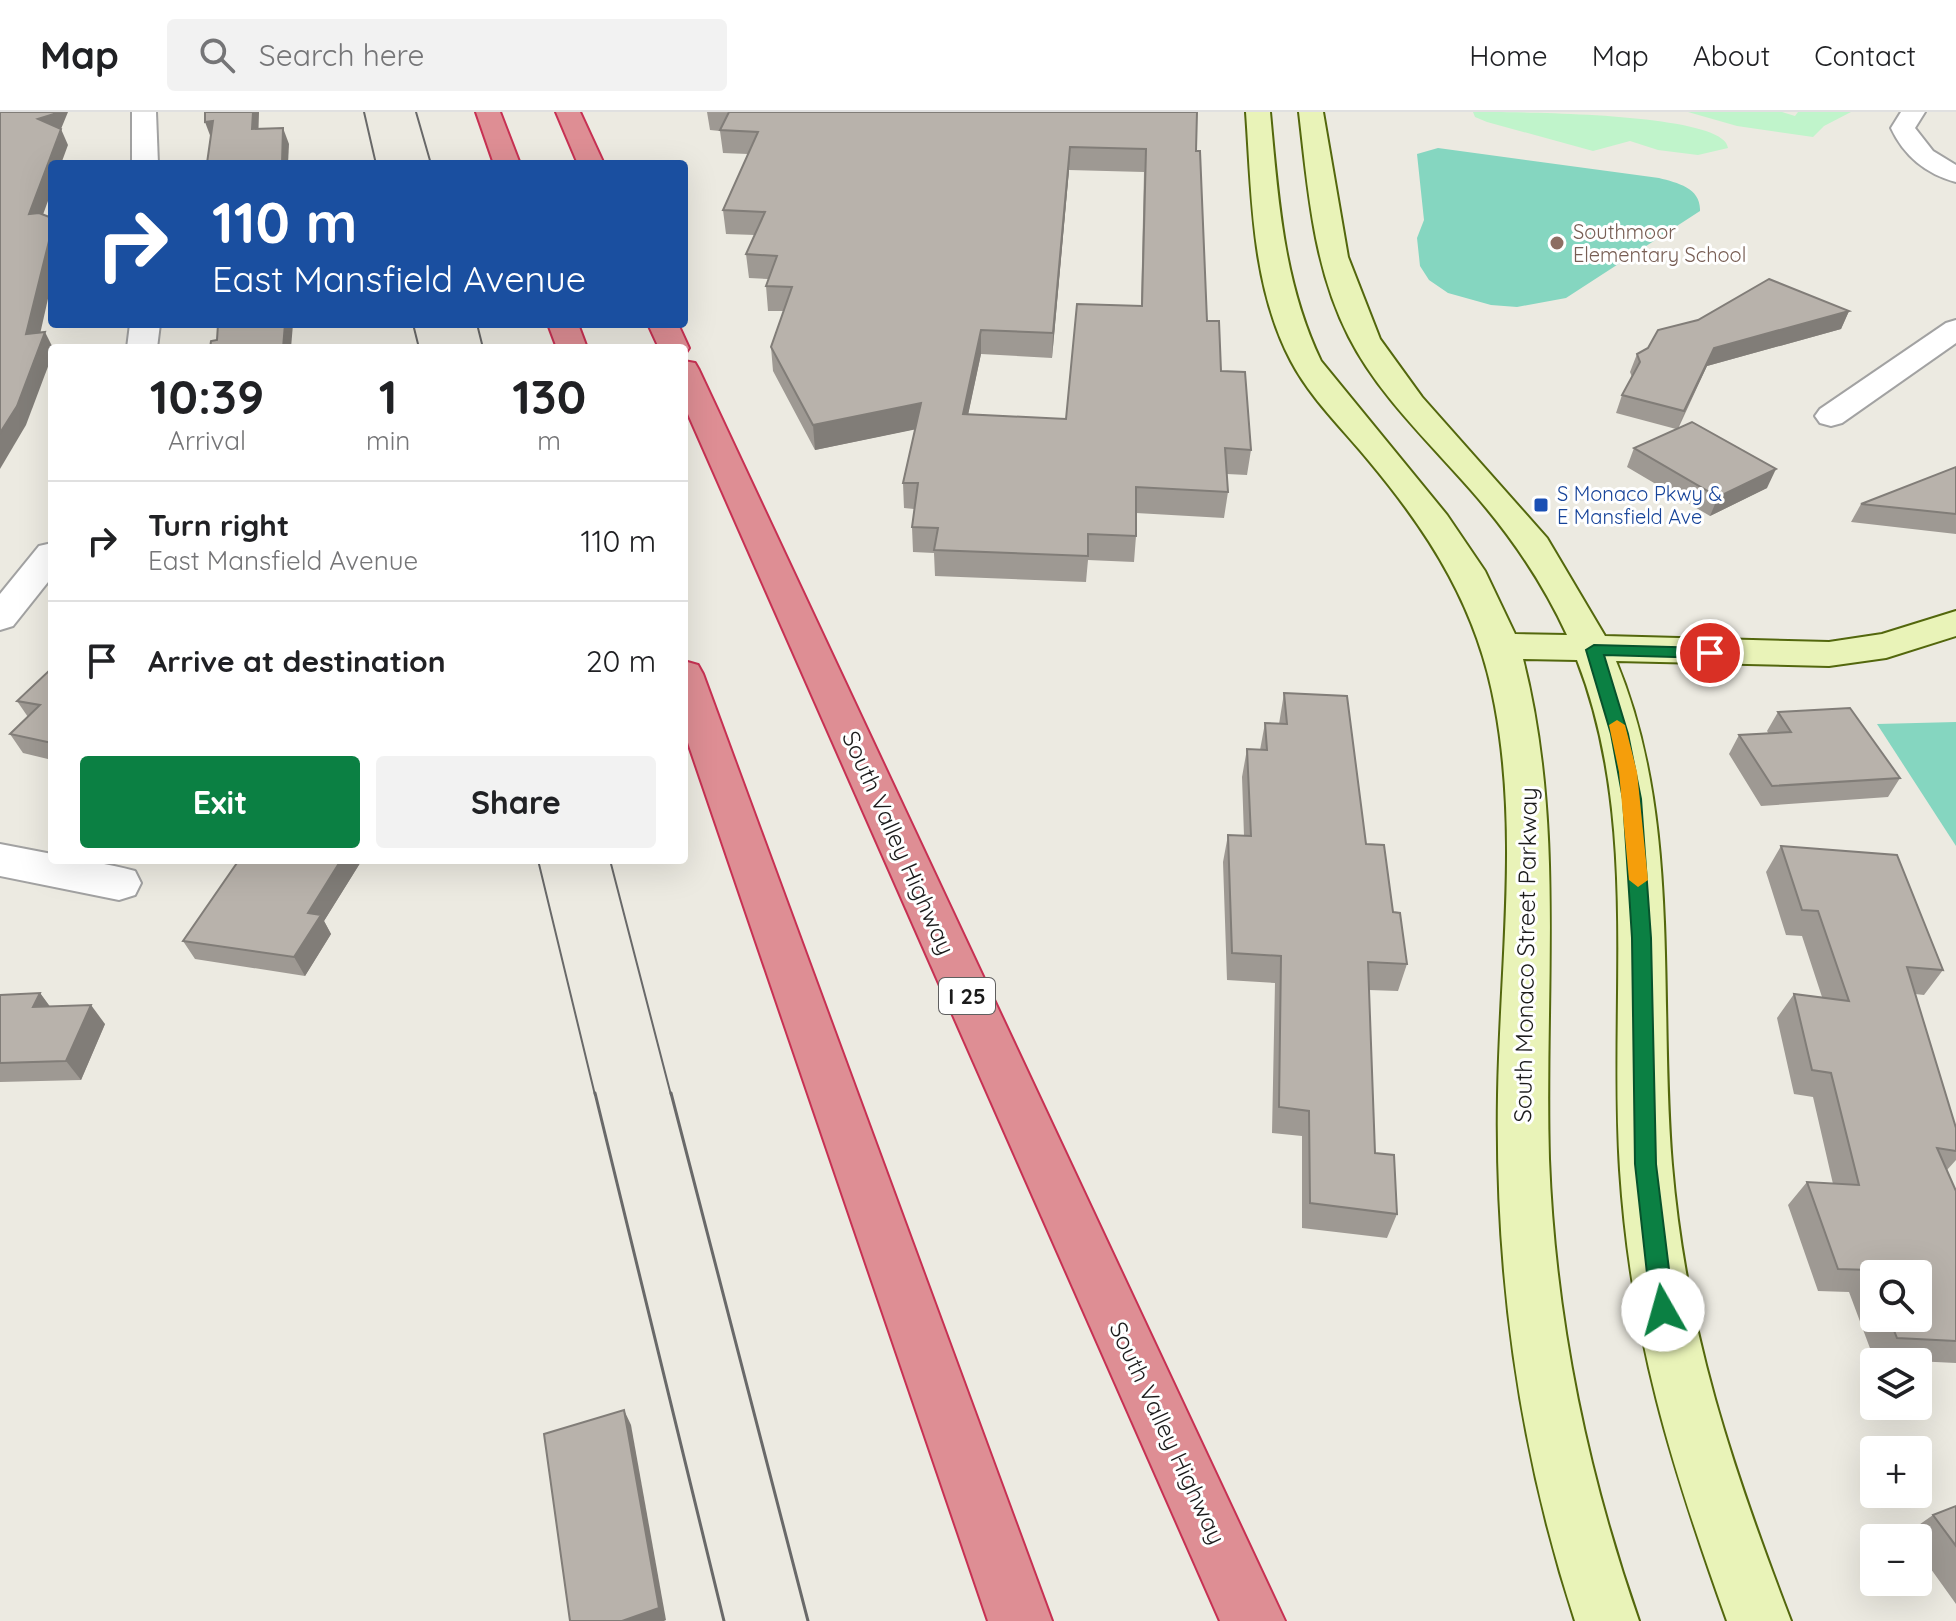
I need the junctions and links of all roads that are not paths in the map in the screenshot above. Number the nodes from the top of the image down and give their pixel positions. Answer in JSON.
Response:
{"nodes":[{"id":1,"x":144,"y":112,"type":"edge"},
{"id":2,"x":488,"y":112,"type":"edge"},
{"id":3,"x":568,"y":112,"type":"edge"},
{"id":4,"x":1258,"y":112,"type":"edge"},
{"id":5,"x":1311,"y":112,"type":"edge"},
{"id":6,"x":1913,"y":112,"type":"edge"},
{"id":7,"x":145,"y":160,"type":"edge"},
{"id":8,"x":506,"y":160,"type":"edge"},
{"id":9,"x":589,"y":160,"type":"edge"},
{"id":10,"x":1956,"y":174,"type":"edge"},
{"id":11,"x":1956,"y":329,"type":"edge"},
{"id":12,"x":688,"y":379,"type":"edge"},
{"id":13,"x":1831,"y":416,"type":"dead end"},
{"id":14,"x":48,"y":559,"type":"edge"},
{"id":15,"x":0,"y":618,"type":"edge"},
{"id":16,"x":1956,"y":623,"type":"edge"},
{"id":17,"x":1501,"y":646,"type":"junction"},
{"id":18,"x":1594,"y":650,"type":"junction"},
{"id":19,"x":688,"y":685,"type":"edge"},
{"id":20,"x":0,"y":860,"type":"edge"},
{"id":21,"x":119,"y":883,"type":"dead end"},
{"id":22,"x":1020,"y":1621,"type":"edge"},
{"id":23,"x":1253,"y":1621,"type":"edge"},
{"id":24,"x":1607,"y":1621,"type":"edge"},
{"id":25,"x":1759,"y":1621,"type":"edge"}],
"edges":[{"from":1,"to":7,"type":"street"},
{"from":2,"to":8,"type":"highway"},
{"from":3,"to":9,"type":"highway"},
{"from":4,"to":17,"type":"main road","name":"South Monaco Street Parkway"},
{"from":5,"to":18,"type":"main road"},
{"from":6,"to":10,"type":"street"},
{"from":11,"to":13,"type":"street"},
{"from":12,"to":23,"type":"highway","name":"South Valley Highway","number":"I 25"},
{"from":14,"to":15,"type":"street"},
{"from":16,"to":18,"type":"main road"},
{"from":17,"to":18,"type":"main road"},
{"from":17,"to":24,"type":"main road","name":"South Monaco Street Parkway"},
{"from":18,"to":25,"type":"main road"},
{"from":19,"to":22,"type":"highway"},
{"from":20,"to":21,"type":"street"}]}
